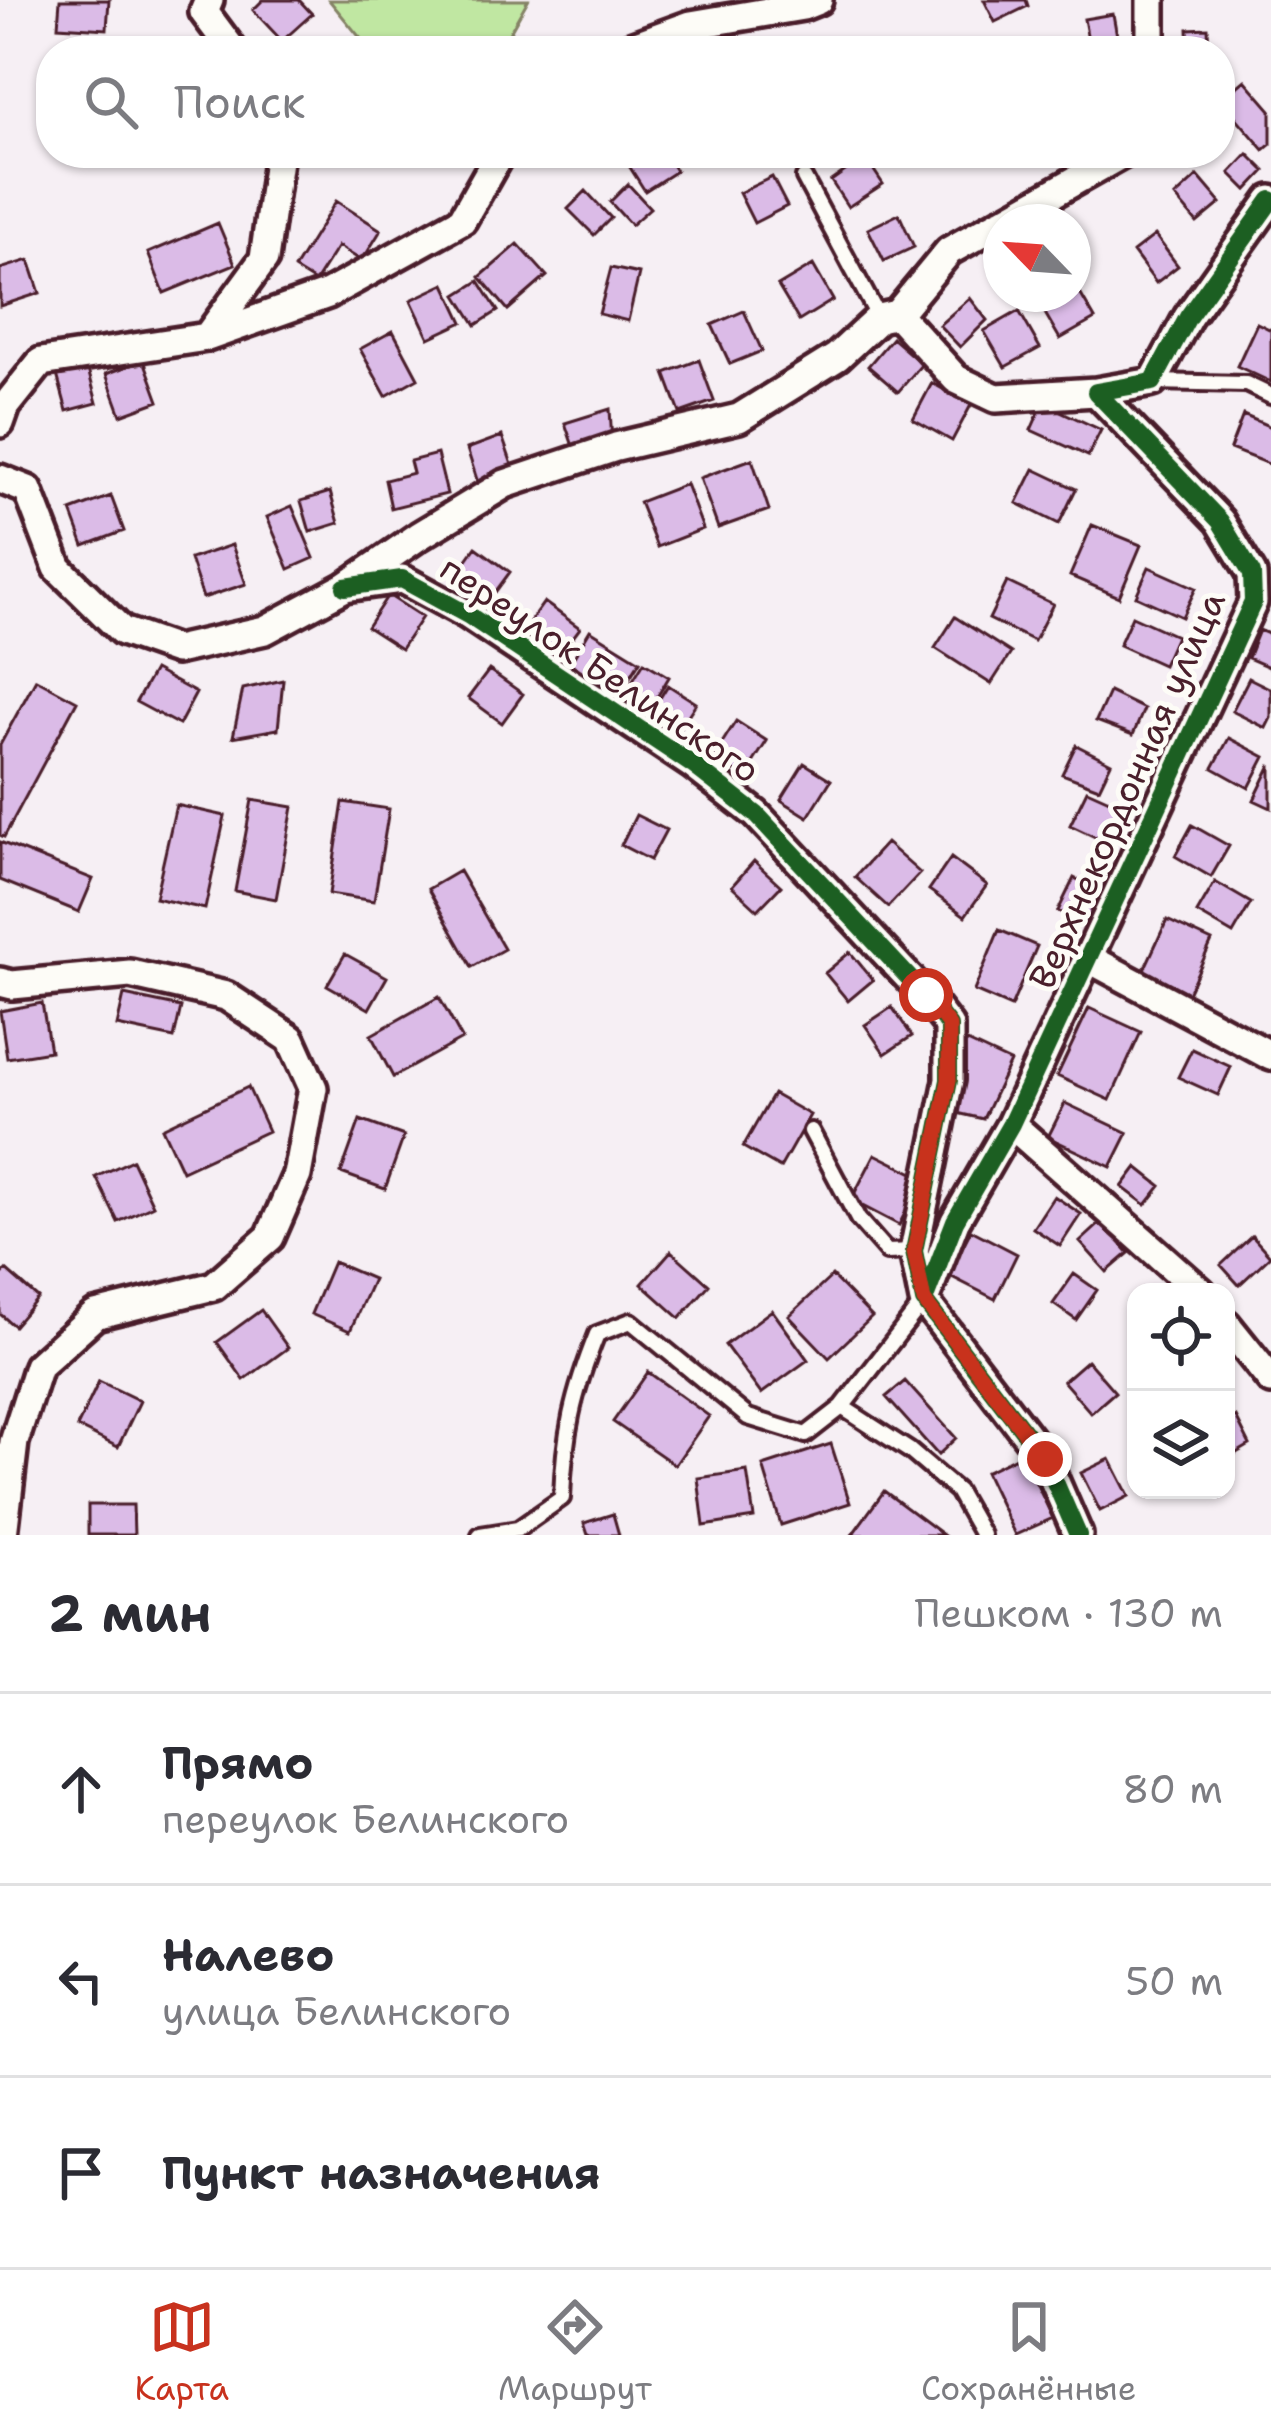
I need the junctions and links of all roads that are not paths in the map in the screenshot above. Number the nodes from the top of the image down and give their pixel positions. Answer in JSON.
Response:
{"nodes":[{"id":1,"x":209,"y":0,"type":"edge"},
{"id":2,"x":818,"y":0,"type":"edge"},
{"id":3,"x":1151,"y":0,"type":"edge"},
{"id":4,"x":221,"y":36,"type":"edge"},
{"id":5,"x":661,"y":36,"type":"edge"},
{"id":6,"x":1151,"y":36,"type":"edge"},
{"id":7,"x":277,"y":168,"type":"edge"},
{"id":8,"x":491,"y":168,"type":"edge"},
{"id":9,"x":1097,"y":168,"type":"edge"},
{"id":10,"x":804,"y":178,"type":"dead end"},
{"id":11,"x":1271,"y":200,"type":"edge"},
{"id":12,"x":1033,"y":204,"type":"edge"},
{"id":13,"x":983,"y":232,"type":"edge"},
{"id":14,"x":888,"y":316,"type":"junction"},
{"id":15,"x":207,"y":338,"type":"junction"},
{"id":16,"x":1153,"y":382,"type":"junction"},
{"id":17,"x":1096,"y":392,"type":"junction"},
{"id":18,"x":1271,"y":396,"type":"edge"},
{"id":19,"x":0,"y":423,"type":"edge"},
{"id":20,"x":0,"y":479,"type":"edge"},
{"id":21,"x":345,"y":587,"type":"junction"},
{"id":22,"x":1088,"y":958,"type":"junction"},
{"id":23,"x":0,"y":982,"type":"edge"},
{"id":24,"x":1271,"y":1056,"type":"edge"},
{"id":25,"x":1011,"y":1124,"type":"junction"},
{"id":26,"x":811,"y":1131,"type":"dead end"},
{"id":27,"x":914,"y":1251,"type":"junction"},
{"id":28,"x":1191,"y":1283,"type":"edge"},
{"id":29,"x":924,"y":1301,"type":"junction"},
{"id":30,"x":1235,"y":1335,"type":"edge"},
{"id":31,"x":1271,"y":1380,"type":"edge"},
{"id":32,"x":842,"y":1407,"type":"junction"},
{"id":33,"x":3,"y":1535,"type":"edge"},
{"id":34,"x":481,"y":1535,"type":"edge"},
{"id":35,"x":982,"y":1535,"type":"edge"},
{"id":36,"x":1078,"y":1535,"type":"edge"}],
"edges":[{"from":1,"to":4,"type":"street"},
{"from":2,"to":5,"type":"street"},
{"from":3,"to":6,"type":"street"},
{"from":7,"to":15,"type":"street"},
{"from":8,"to":15,"type":"street"},
{"from":9,"to":12,"type":"street"},
{"from":10,"to":14,"type":"lane"},
{"from":11,"to":16,"type":"street"},
{"from":13,"to":14,"type":"street"},
{"from":14,"to":17,"type":"street"},
{"from":14,"to":21,"type":"street"},
{"from":15,"to":19,"type":"street"},
{"from":16,"to":17,"type":"street"},
{"from":16,"to":18,"type":"lane"},
{"from":17,"to":22,"type":"street","name":"Верхнекордонная улица"},
{"from":20,"to":21,"type":"street"},
{"from":21,"to":27,"type":"street","name":"переулок Белинского"},
{"from":22,"to":24,"type":"street"},
{"from":22,"to":25,"type":"street","name":"Верхнекордонная улица"},
{"from":23,"to":33,"type":"street"},
{"from":25,"to":28,"type":"street"},
{"from":25,"to":29,"type":"street","name":"Верхнекордонная улица"},
{"from":26,"to":27,"type":"lane"},
{"from":27,"to":29,"type":"street","name":"переулок Белинского"},
{"from":29,"to":32,"type":"lane"},
{"from":29,"to":36,"type":"street"},
{"from":30,"to":31,"type":"street"},
{"from":32,"to":34,"type":"lane"},
{"from":32,"to":35,"type":"lane"}]}
